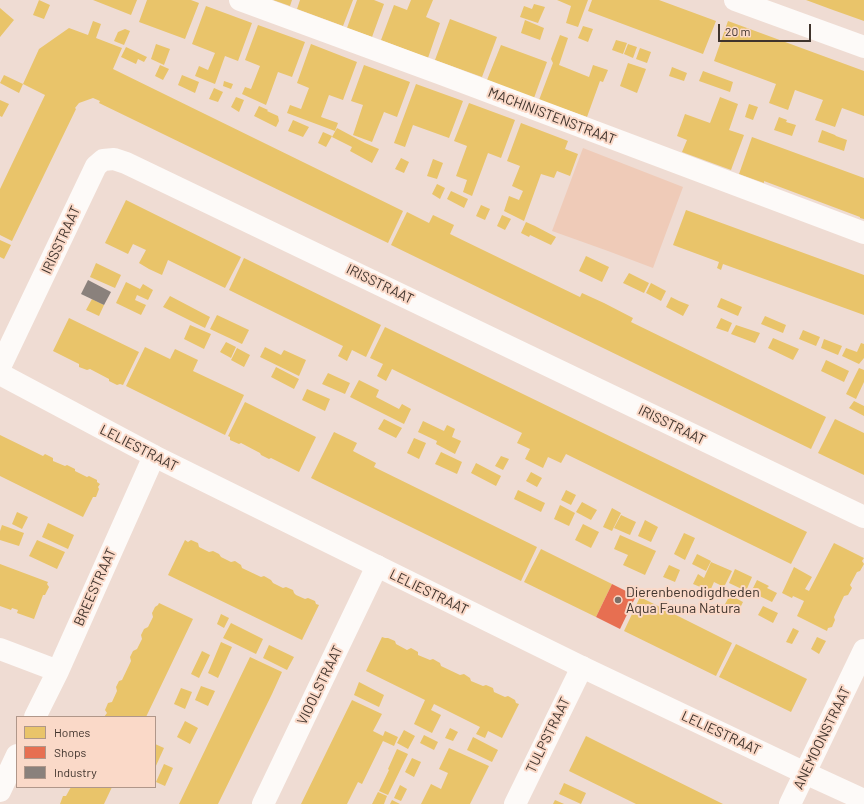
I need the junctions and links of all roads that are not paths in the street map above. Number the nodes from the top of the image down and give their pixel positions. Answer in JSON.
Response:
{"nodes":[{"id":1,"x":240,"y":0,"type":"edge"},
{"id":2,"x":735,"y":0,"type":"edge"},
{"id":3,"x":864,"y":47,"type":"edge"},
{"id":4,"x":864,"y":233,"type":"edge"},
{"id":5,"x":0,"y":367,"type":"edge"},
{"id":6,"x":0,"y":374,"type":"edge"},
{"id":7,"x":154,"y":456,"type":"junction"},
{"id":8,"x":864,"y":517,"type":"edge"},
{"id":9,"x":376,"y":566,"type":"junction"},
{"id":10,"x":0,"y":649,"type":"edge"},
{"id":11,"x":864,"y":650,"type":"edge"},
{"id":12,"x":582,"y":667,"type":"junction"},
{"id":13,"x":58,"y":671,"type":"junction"},
{"id":14,"x":36,"y":716,"type":"edge"},
{"id":15,"x":16,"y":757,"type":"edge"},
{"id":16,"x":805,"y":773,"type":"junction"},
{"id":17,"x":0,"y":791,"type":"edge"},
{"id":18,"x":864,"y":800,"type":"edge"},
{"id":19,"x":263,"y":804,"type":"edge"},
{"id":20,"x":515,"y":804,"type":"edge"},
{"id":21,"x":790,"y":804,"type":"edge"}],
"edges":[{"from":1,"to":4,"type":"street","name":"MACHINISTENSTRAAT"},
{"from":2,"to":3,"type":"street"},
{"from":5,"to":8,"type":"street","name":"IRISSTRAAT"},
{"from":6,"to":7,"type":"street","name":"LELIESTRAAT"},
{"from":7,"to":9,"type":"street","name":"LELIESTRAAT"},
{"from":7,"to":13,"type":"street","name":"BREESTRAAT"},
{"from":9,"to":12,"type":"street","name":"LELIESTRAAT"},
{"from":9,"to":19,"type":"street","name":"VIOOLSTRAAT"},
{"from":10,"to":13,"type":"street"},
{"from":11,"to":16,"type":"street","name":"ANEMOONSTRAAT"},
{"from":12,"to":16,"type":"street","name":"LELIESTRAAT"},
{"from":12,"to":20,"type":"street","name":"TULPSTRAAT"},
{"from":13,"to":14,"type":"street","name":"BREESTRAAT"},
{"from":15,"to":17,"type":"street"},
{"from":16,"to":18,"type":"street","name":"LELIESTRAAT"},
{"from":16,"to":21,"type":"street","name":"ANEMOONSTRAAT"}]}
